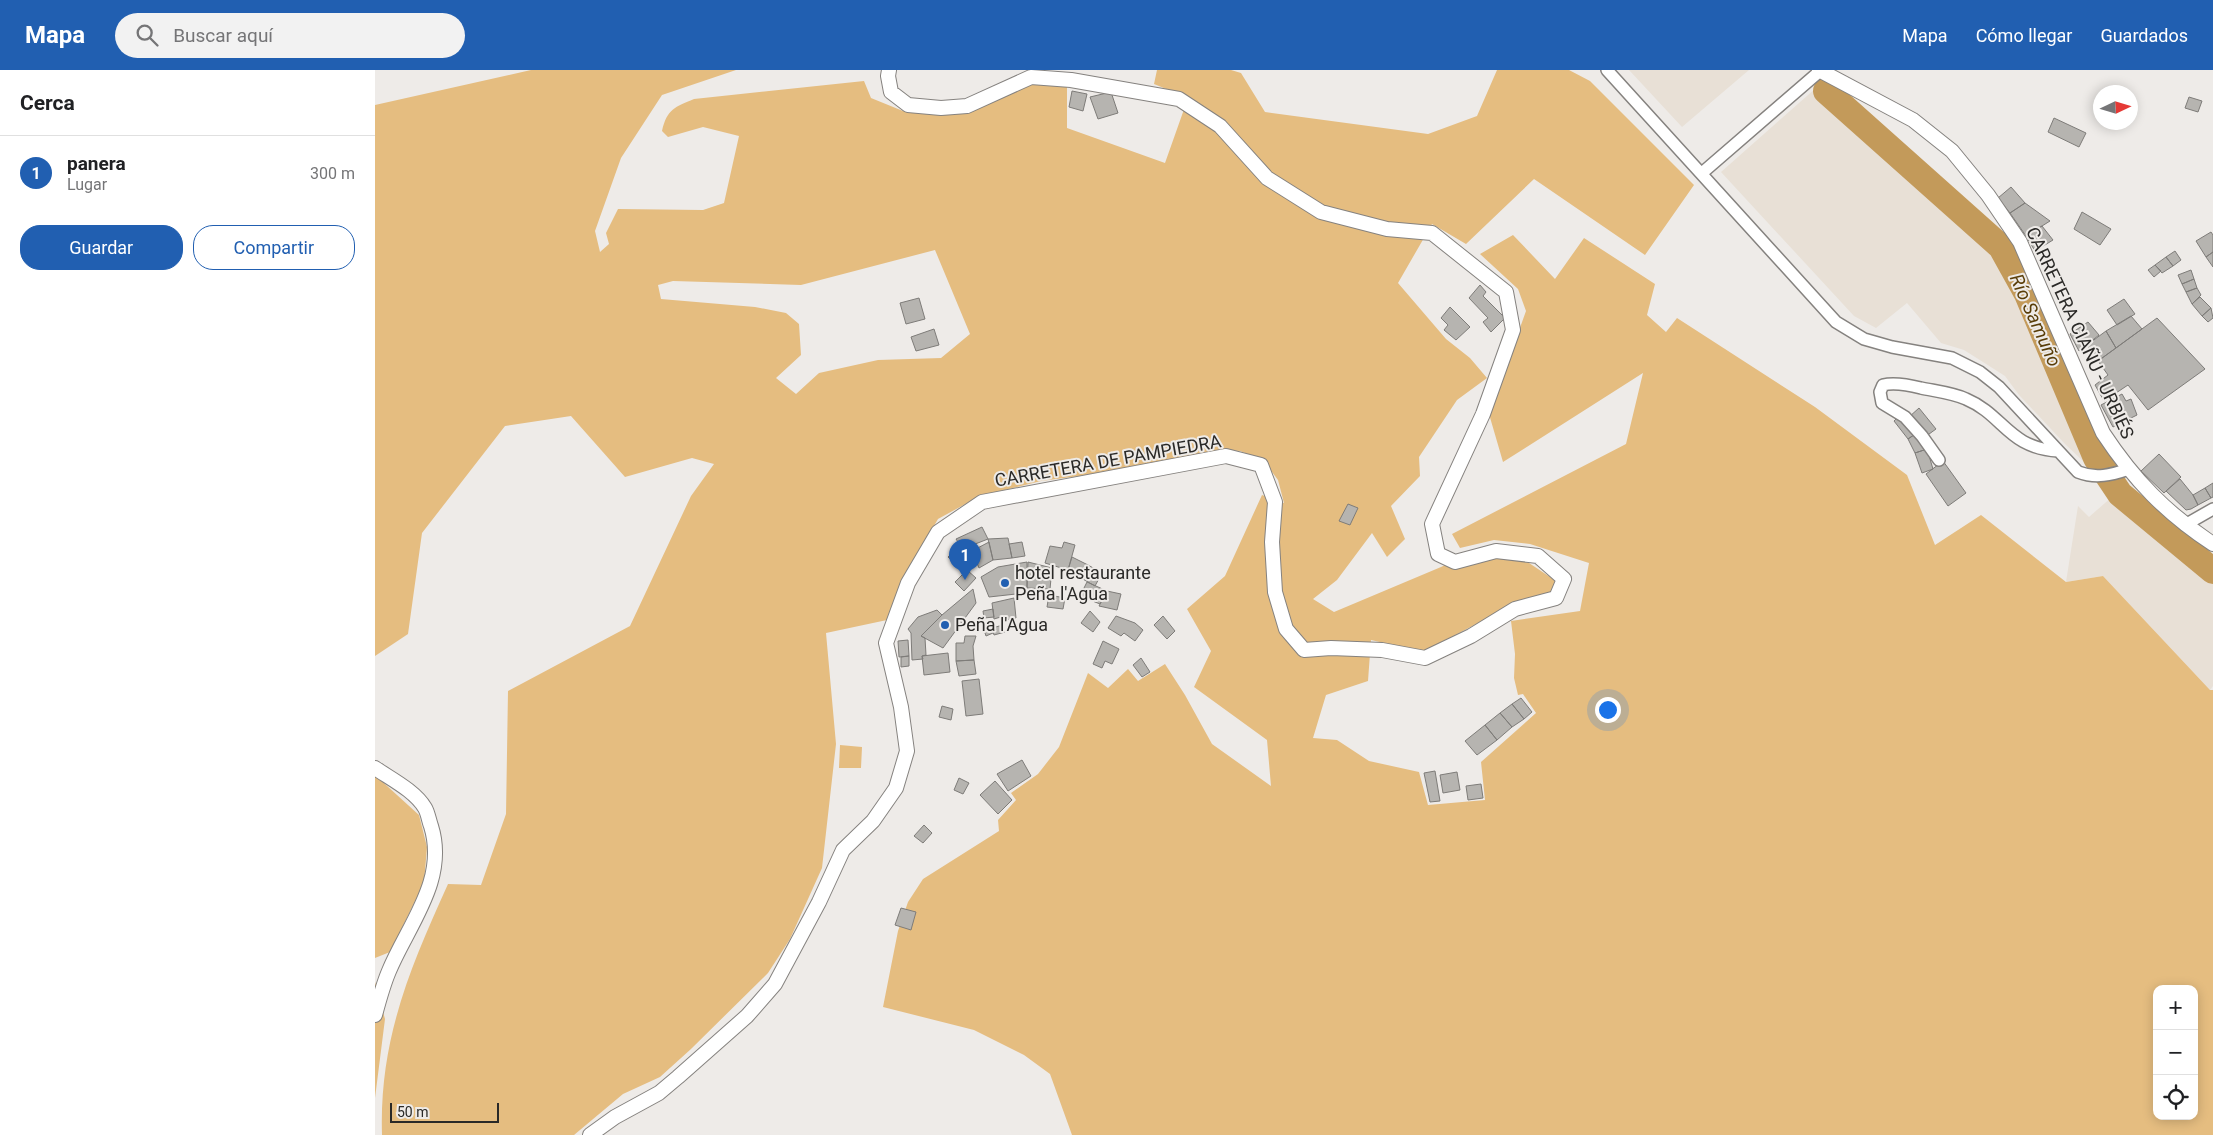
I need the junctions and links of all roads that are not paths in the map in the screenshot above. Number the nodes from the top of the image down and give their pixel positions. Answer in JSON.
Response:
{"nodes":[{"id":1,"x":889,"y":70,"type":"edge"},
{"id":2,"x":1607,"y":70,"type":"edge"},
{"id":3,"x":1820,"y":70,"type":"edge"},
{"id":4,"x":1702,"y":173,"type":"junction"},
{"id":5,"x":2058,"y":451,"type":"junction"},
{"id":6,"x":1939,"y":460,"type":"dead end"},
{"id":7,"x":2123,"y":471,"type":"junction"},
{"id":8,"x":2213,"y":509,"type":"edge"},
{"id":9,"x":2185,"y":525,"type":"junction"},
{"id":10,"x":2213,"y":544,"type":"edge"},
{"id":11,"x":375,"y":768,"type":"edge"},
{"id":12,"x":375,"y":1015,"type":"edge"},
{"id":13,"x":590,"y":1135,"type":"edge"}],
"edges":[{"from":1,"to":13,"type":"street","name":"CARRETERA DE PAMPIEDRA"},
{"from":2,"to":4,"type":"street"},
{"from":3,"to":4,"type":"street"},
{"from":3,"to":7,"type":"street","name":"CARRETERA CIAÑU - URBIÉS"},
{"from":4,"to":5,"type":"street"},
{"from":5,"to":6,"type":"street"},
{"from":5,"to":7,"type":"street"},
{"from":7,"to":9,"type":"street","name":"CARRETERA CIAÑU - URBIÉS"},
{"from":8,"to":9,"type":"street"},
{"from":9,"to":10,"type":"street","name":"CARRETERA CIAÑU - URBIÉS"},
{"from":11,"to":12,"type":"street"}]}
